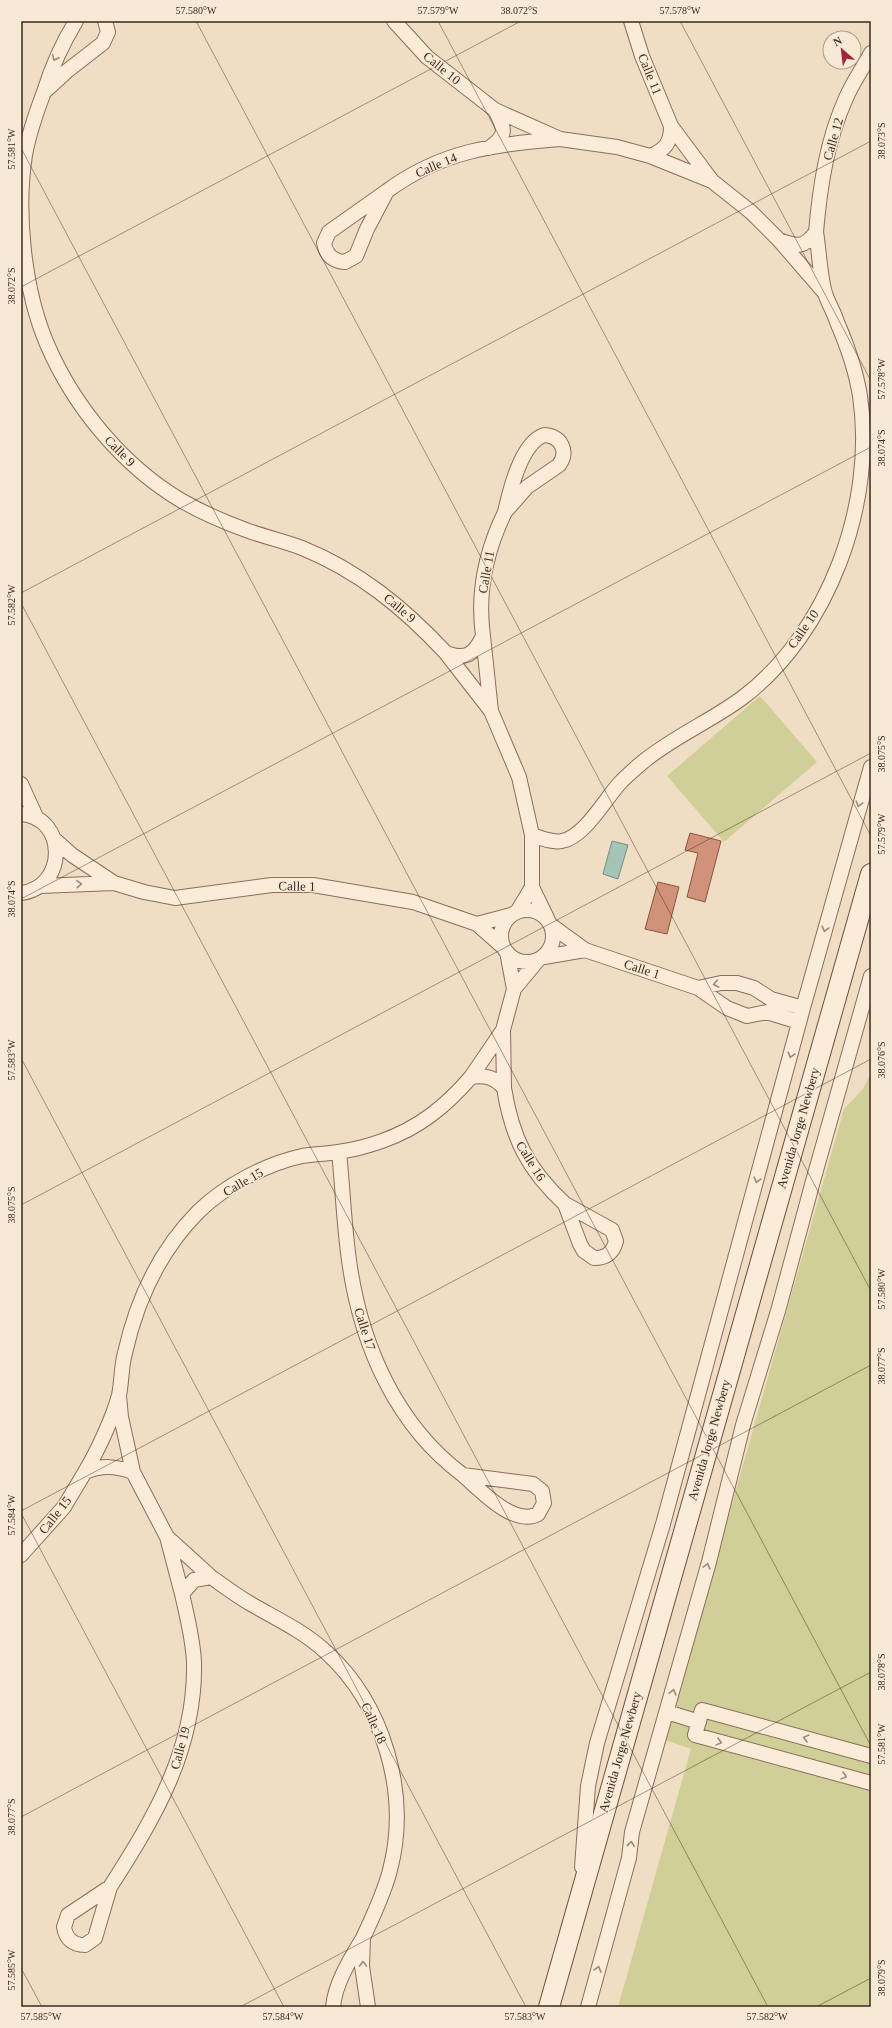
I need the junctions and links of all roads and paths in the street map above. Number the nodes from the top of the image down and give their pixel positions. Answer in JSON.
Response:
{"nodes":[{"id":1,"x":76,"y":21,"type":"edge"},
{"id":2,"x":105,"y":21,"type":"edge"},
{"id":3,"x":394,"y":21,"type":"edge"},
{"id":4,"x":632,"y":21,"type":"edge"},
{"id":5,"x":871,"y":53,"type":"edge"},
{"id":6,"x":44,"y":92,"type":"junction"},
{"id":7,"x":495,"y":110,"type":"junction"},
{"id":8,"x":672,"y":126,"type":"junction"},
{"id":9,"x":560,"y":139,"type":"junction"},
{"id":10,"x":489,"y":148,"type":"junction"},
{"id":11,"x":650,"y":156,"type":"junction"},
{"id":12,"x":712,"y":181,"type":"junction"},
{"id":13,"x":387,"y":192,"type":"junction"},
{"id":14,"x":816,"y":232,"type":"junction"},
{"id":15,"x":779,"y":240,"type":"junction"},
{"id":16,"x":824,"y":292,"type":"junction"},
{"id":17,"x":505,"y":512,"type":"junction"},
{"id":18,"x":483,"y":636,"type":"junction"},
{"id":19,"x":446,"y":653,"type":"junction"},
{"id":20,"x":491,"y":711,"type":"junction"},
{"id":21,"x":871,"y":767,"type":"edge"},
{"id":22,"x":21,"y":784,"type":"edge"},
{"id":23,"x":21,"y":814,"type":"edge"},
{"id":24,"x":37,"y":819,"type":"junction"},
{"id":25,"x":532,"y":835,"type":"junction"},
{"id":26,"x":54,"y":839,"type":"junction"},
{"id":27,"x":871,"y":874,"type":"edge"},
{"id":28,"x":114,"y":883,"type":"junction"},
{"id":29,"x":532,"y":887,"type":"junction"},
{"id":30,"x":28,"y":892,"type":"edge"},
{"id":31,"x":514,"y":914,"type":"junction"},
{"id":32,"x":550,"y":923,"type":"junction"},
{"id":33,"x":477,"y":924,"type":"junction"},
{"id":34,"x":505,"y":950,"type":"junction"},
{"id":35,"x":585,"y":950,"type":"junction"},
{"id":36,"x":541,"y":959,"type":"junction"},
{"id":37,"x":871,"y":976,"type":"edge"},
{"id":38,"x":698,"y":988,"type":"junction"},
{"id":39,"x":514,"y":989,"type":"junction"},
{"id":40,"x":769,"y":1006,"type":"junction"},
{"id":41,"x":803,"y":1008,"type":"junction"},
{"id":42,"x":799,"y":1022,"type":"junction"},
{"id":43,"x":503,"y":1030,"type":"junction"},
{"id":44,"x":471,"y":1077,"type":"junction"},
{"id":45,"x":504,"y":1088,"type":"junction"},
{"id":46,"x":339,"y":1152,"type":"junction"},
{"id":47,"x":565,"y":1204,"type":"dead end"},
{"id":48,"x":119,"y":1396,"type":"junction"},
{"id":49,"x":85,"y":1472,"type":"junction"},
{"id":50,"x":134,"y":1472,"type":"junction"},
{"id":51,"x":463,"y":1475,"type":"junction"},
{"id":52,"x":167,"y":1537,"type":"junction"},
{"id":53,"x":21,"y":1555,"type":"edge"},
{"id":54,"x":211,"y":1577,"type":"junction"},
{"id":55,"x":182,"y":1594,"type":"junction"},
{"id":56,"x":667,"y":1712,"type":"junction"},
{"id":57,"x":699,"y":1722,"type":"junction"},
{"id":58,"x":871,"y":1756,"type":"edge"},
{"id":59,"x":871,"y":1783,"type":"edge"},
{"id":60,"x":110,"y":1887,"type":"dead end"},
{"id":61,"x":581,"y":1890,"type":"junction"},
{"id":62,"x":364,"y":1938,"type":"junction"},
{"id":63,"x":333,"y":2007,"type":"edge"},
{"id":64,"x":368,"y":2007,"type":"edge"},
{"id":65,"x":549,"y":2007,"type":"edge"},
{"id":66,"x":588,"y":2007,"type":"edge"}],
"edges":[{"from":1,"to":6,"type":"street","name":"Calle 9","one_way":true},
{"from":2,"to":6,"type":"street"},
{"from":3,"to":7,"type":"street","name":"Calle 10"},
{"from":4,"to":8,"type":"street","name":"Calle 11"},
{"from":5,"to":14,"type":"street","name":"Calle 12"},
{"from":6,"to":19,"type":"street","name":"Calle 9"},
{"from":7,"to":9,"type":"street"},
{"from":7,"to":10,"type":"street"},
{"from":8,"to":11,"type":"street"},
{"from":8,"to":12,"type":"street","name":"Calle 11"},
{"from":9,"to":10,"type":"street","name":"Calle 14"},
{"from":9,"to":11,"type":"street"},
{"from":10,"to":13,"type":"street","name":"Calle 14"},
{"from":11,"to":12,"type":"street"},
{"from":12,"to":15,"type":"street"},
{"from":13,"to":13,"type":"street","name":"Calle 14"},
{"from":14,"to":15,"type":"street"},
{"from":14,"to":16,"type":"street","name":"Calle 12"},
{"from":15,"to":16,"type":"street"},
{"from":16,"to":25,"type":"street","name":"Calle 10"},
{"from":17,"to":17,"type":"street"},
{"from":17,"to":18,"type":"street","name":"Calle 11"},
{"from":18,"to":19,"type":"street"},
{"from":18,"to":20,"type":"street","name":"Calle 11"},
{"from":19,"to":20,"type":"street","name":"Calle 9"},
{"from":20,"to":25,"type":"street"},
{"from":21,"to":41,"type":"street","one_way":true},
{"from":22,"to":24,"type":"street"},
{"from":23,"to":24,"type":"street"},
{"from":24,"to":26,"type":"street"},
{"from":25,"to":29,"type":"street"},
{"from":26,"to":28,"type":"street"},
{"from":26,"to":30,"type":"street"},
{"from":27,"to":61,"type":"main road","name":"Avenida Jorge Newbery"},
{"from":30,"to":28,"type":"street","one_way":true},
{"from":28,"to":33,"type":"street","name":"Calle 1"},
{"from":29,"to":31,"type":"street"},
{"from":29,"to":32,"type":"street"},
{"from":31,"to":32,"type":"street"},
{"from":31,"to":33,"type":"street"},
{"from":31,"to":34,"type":"street"},
{"from":32,"to":35,"type":"street"},
{"from":32,"to":36,"type":"street"},
{"from":33,"to":34,"type":"street"},
{"from":34,"to":36,"type":"street"},
{"from":34,"to":39,"type":"street"},
{"from":35,"to":36,"type":"street"},
{"from":35,"to":38,"type":"street","name":"Calle 1"},
{"from":36,"to":39,"type":"street"},
{"from":56,"to":37,"type":"street","one_way":true},
{"from":40,"to":38,"type":"street","one_way":true},
{"from":38,"to":40,"type":"street"},
{"from":39,"to":43,"type":"street"},
{"from":40,"to":41,"type":"street"},
{"from":40,"to":42,"type":"street"},
{"from":41,"to":42,"type":"street"},
{"from":42,"to":61,"type":"street","one_way":true},
{"from":43,"to":44,"type":"street","name":"Calle 15"},
{"from":43,"to":45,"type":"street","name":"Calle 16"},
{"from":44,"to":45,"type":"street"},
{"from":44,"to":46,"type":"street","name":"Calle 15"},
{"from":45,"to":47,"type":"street","name":"Calle 16"},
{"from":46,"to":48,"type":"street","name":"Calle 15"},
{"from":46,"to":51,"type":"street","name":"Calle 17"},
{"from":48,"to":49,"type":"street","name":"Calle 15"},
{"from":48,"to":50,"type":"street"},
{"from":49,"to":50,"type":"street"},
{"from":49,"to":53,"type":"street","name":"Calle 15"},
{"from":50,"to":52,"type":"street"},
{"from":51,"to":51,"type":"street","name":"Calle 17"},
{"from":52,"to":54,"type":"street","name":"Calle 18"},
{"from":52,"to":55,"type":"street","name":"Calle 19"},
{"from":54,"to":55,"type":"street"},
{"from":54,"to":62,"type":"street","name":"Calle 18"},
{"from":55,"to":60,"type":"street","name":"Calle 19"},
{"from":56,"to":57,"type":"street"},
{"from":66,"to":56,"type":"street","one_way":true},
{"from":58,"to":57,"type":"street","one_way":true},
{"from":57,"to":59,"type":"street","one_way":true},
{"from":61,"to":65,"type":"main road","name":"Avenida Jorge Newbery"},
{"from":62,"to":63,"type":"street"},
{"from":64,"to":62,"type":"street","one_way":true}]}
